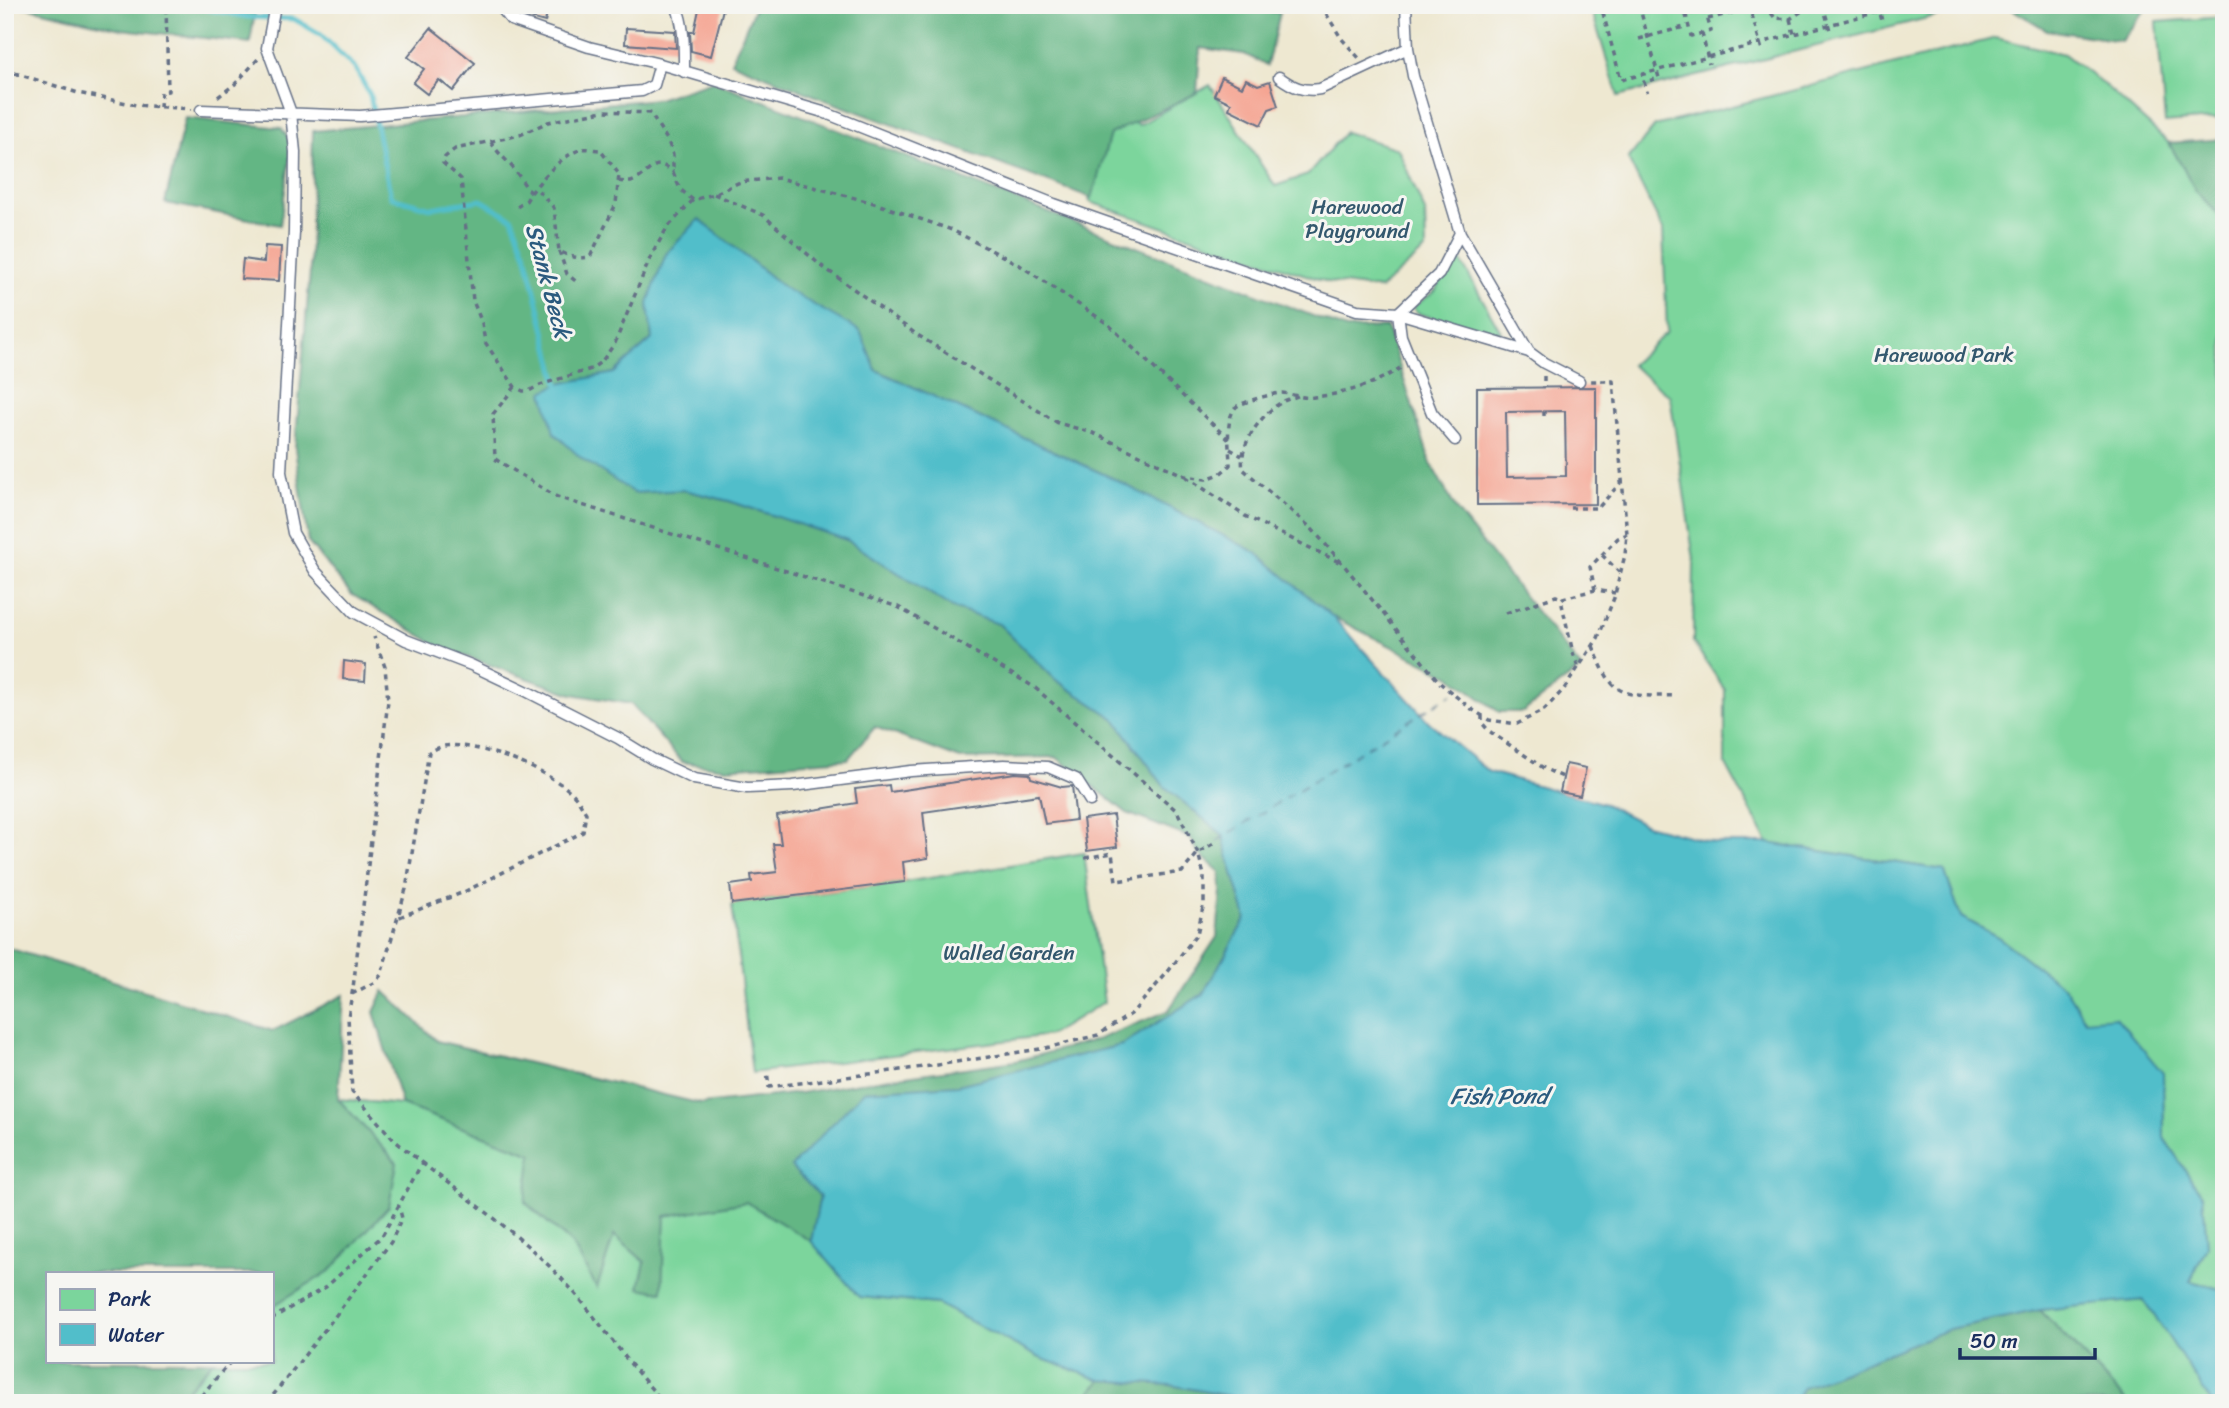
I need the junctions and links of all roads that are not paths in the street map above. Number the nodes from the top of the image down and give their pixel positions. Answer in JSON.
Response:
{"nodes":[{"id":1,"x":499,"y":5,"type":"edge"},
{"id":2,"x":676,"y":5,"type":"edge"},
{"id":3,"x":1406,"y":5,"type":"edge"},
{"id":4,"x":275,"y":6,"type":"edge"},
{"id":5,"x":1408,"y":48,"type":"junction"},
{"id":6,"x":660,"y":64,"type":"junction"},
{"id":7,"x":684,"y":72,"type":"junction"},
{"id":8,"x":1279,"y":77,"type":"dead end"},
{"id":9,"x":201,"y":110,"type":"road end"},
{"id":10,"x":291,"y":114,"type":"junction"},
{"id":11,"x":1460,"y":233,"type":"junction"},
{"id":12,"x":1398,"y":313,"type":"junction"},
{"id":13,"x":1529,"y":352,"type":"junction"},
{"id":14,"x":1579,"y":382,"type":"road end"},
{"id":15,"x":1455,"y":440,"type":"dead end"},
{"id":16,"x":1090,"y":801,"type":"dead end"}],
"edges":[{"from":1,"to":6,"type":"lane"},
{"from":2,"to":7,"type":"lane"},
{"from":3,"to":5,"type":"lane"},
{"from":4,"to":10,"type":"lane"},
{"from":5,"to":8,"type":"lane"},
{"from":5,"to":11,"type":"lane"},
{"from":6,"to":7,"type":"lane"},
{"from":6,"to":10,"type":"lane"},
{"from":7,"to":12,"type":"lane"},
{"from":9,"to":10,"type":"lane"},
{"from":10,"to":16,"type":"lane"},
{"from":11,"to":12,"type":"lane"},
{"from":11,"to":13,"type":"lane"},
{"from":12,"to":13,"type":"lane"},
{"from":12,"to":15,"type":"lane"},
{"from":13,"to":14,"type":"lane"}]}
